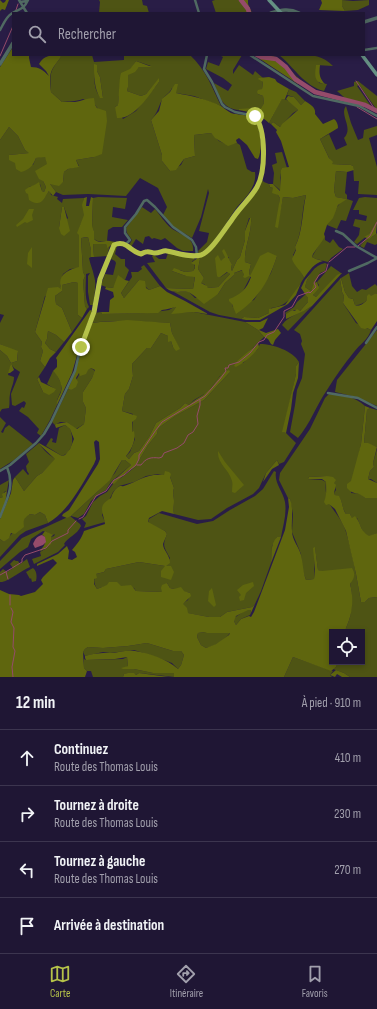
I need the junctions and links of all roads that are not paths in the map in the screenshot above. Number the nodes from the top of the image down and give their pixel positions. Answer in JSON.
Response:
{"nodes":[{"id":1,"x":27,"y":0,"type":"edge"},
{"id":2,"x":196,"y":0,"type":"edge"},
{"id":3,"x":269,"y":0,"type":"edge"},
{"id":4,"x":19,"y":1,"type":"edge"},
{"id":5,"x":24,"y":8,"type":"junction"},
{"id":6,"x":13,"y":12,"type":"edge"},
{"id":7,"x":26,"y":12,"type":"edge"},
{"id":8,"x":199,"y":12,"type":"edge"},
{"id":9,"x":280,"y":12,"type":"edge"},
{"id":10,"x":297,"y":12,"type":"edge"},
{"id":11,"x":12,"y":13,"type":"edge"},
{"id":12,"x":377,"y":18,"type":"edge"},
{"id":13,"x":365,"y":22,"type":"edge"},
{"id":14,"x":0,"y":30,"type":"edge"},
{"id":15,"x":12,"y":45,"type":"edge"},
{"id":16,"x":377,"y":48,"type":"edge"},
{"id":17,"x":365,"y":50,"type":"edge"},
{"id":18,"x":207,"y":56,"type":"edge"},
{"id":19,"x":252,"y":56,"type":"edge"},
{"id":20,"x":363,"y":56,"type":"edge"},
{"id":21,"x":0,"y":64,"type":"edge"},
{"id":22,"x":377,"y":75,"type":"edge"},
{"id":23,"x":377,"y":116,"type":"edge"},
{"id":24,"x":336,"y":231,"type":"dead end"},
{"id":25,"x":126,"y":244,"type":"junction"},
{"id":26,"x":196,"y":256,"type":"junction"},
{"id":27,"x":377,"y":258,"type":"edge"},
{"id":28,"x":349,"y":271,"type":"dead end"},
{"id":29,"x":377,"y":327,"type":"edge"},
{"id":30,"x":366,"y":343,"type":"dead end"},
{"id":31,"x":328,"y":392,"type":"dead end"},
{"id":32,"x":377,"y":408,"type":"edge"},
{"id":33,"x":7,"y":467,"type":"junction"},
{"id":34,"x":0,"y":471,"type":"edge"},
{"id":35,"x":0,"y":517,"type":"edge"}],
"edges":[{"from":1,"to":4,"type":"street"},
{"from":1,"to":5,"type":"street"},
{"from":2,"to":8,"type":"street"},
{"from":3,"to":9,"type":"main road"},
{"from":4,"to":5,"type":"street"},
{"from":5,"to":6,"type":"street"},
{"from":5,"to":7,"type":"street"},
{"from":9,"to":10,"type":"street"},
{"from":11,"to":14,"type":"street"},
{"from":12,"to":13,"type":"street"},
{"from":15,"to":21,"type":"street"},
{"from":16,"to":17,"type":"street"},
{"from":18,"to":26,"type":"street"},
{"from":19,"to":23,"type":"street"},
{"from":20,"to":22,"type":"main road"},
{"from":24,"to":27,"type":"street"},
{"from":25,"to":26,"type":"street"},
{"from":25,"to":26,"type":"street"},
{"from":25,"to":33,"type":"street"},
{"from":27,"to":28,"type":"street"},
{"from":29,"to":30,"type":"street"},
{"from":31,"to":32,"type":"street"},
{"from":33,"to":34,"type":"street"},
{"from":33,"to":35,"type":"street"}]}
